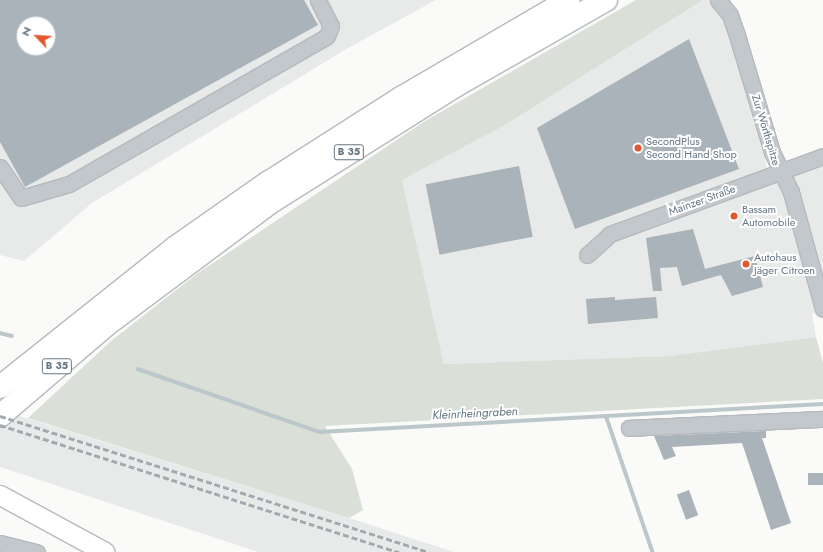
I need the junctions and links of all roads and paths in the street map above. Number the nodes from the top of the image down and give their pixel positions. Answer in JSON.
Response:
{"nodes":[{"id":1,"x":318,"y":0,"type":"edge"},
{"id":2,"x":569,"y":0,"type":"edge"},
{"id":3,"x":606,"y":0,"type":"edge"},
{"id":4,"x":718,"y":0,"type":"edge"},
{"id":5,"x":823,"y":156,"type":"edge"},
{"id":6,"x":0,"y":167,"type":"edge"},
{"id":7,"x":779,"y":172,"type":"junction"},
{"id":8,"x":587,"y":255,"type":"dead end"},
{"id":9,"x":823,"y":309,"type":"edge"},
{"id":10,"x":0,"y":387,"type":"edge"},
{"id":11,"x":5,"y":411,"type":"edge"},
{"id":12,"x":823,"y":419,"type":"edge"},
{"id":13,"x":629,"y":428,"type":"dead end"},
{"id":14,"x":0,"y":495,"type":"edge"},
{"id":15,"x":0,"y":543,"type":"edge"},
{"id":16,"x":37,"y":552,"type":"edge"},
{"id":17,"x":105,"y":552,"type":"edge"}],
"edges":[{"from":1,"to":6,"type":"street"},
{"from":2,"to":10,"type":"highway","number":"B 35"},
{"from":3,"to":11,"type":"highway","number":"B 35"},
{"from":4,"to":7,"type":"street","name":"Zur Wörthspitze"},
{"from":5,"to":7,"type":"street","name":"Mainzer Straße"},
{"from":7,"to":8,"type":"street","name":"Mainzer Straße"},
{"from":7,"to":9,"type":"street","name":"Zur Wörthspitze"},
{"from":12,"to":13,"type":"street"},
{"from":14,"to":17,"type":"main road"},
{"from":15,"to":16,"type":"street"}]}
